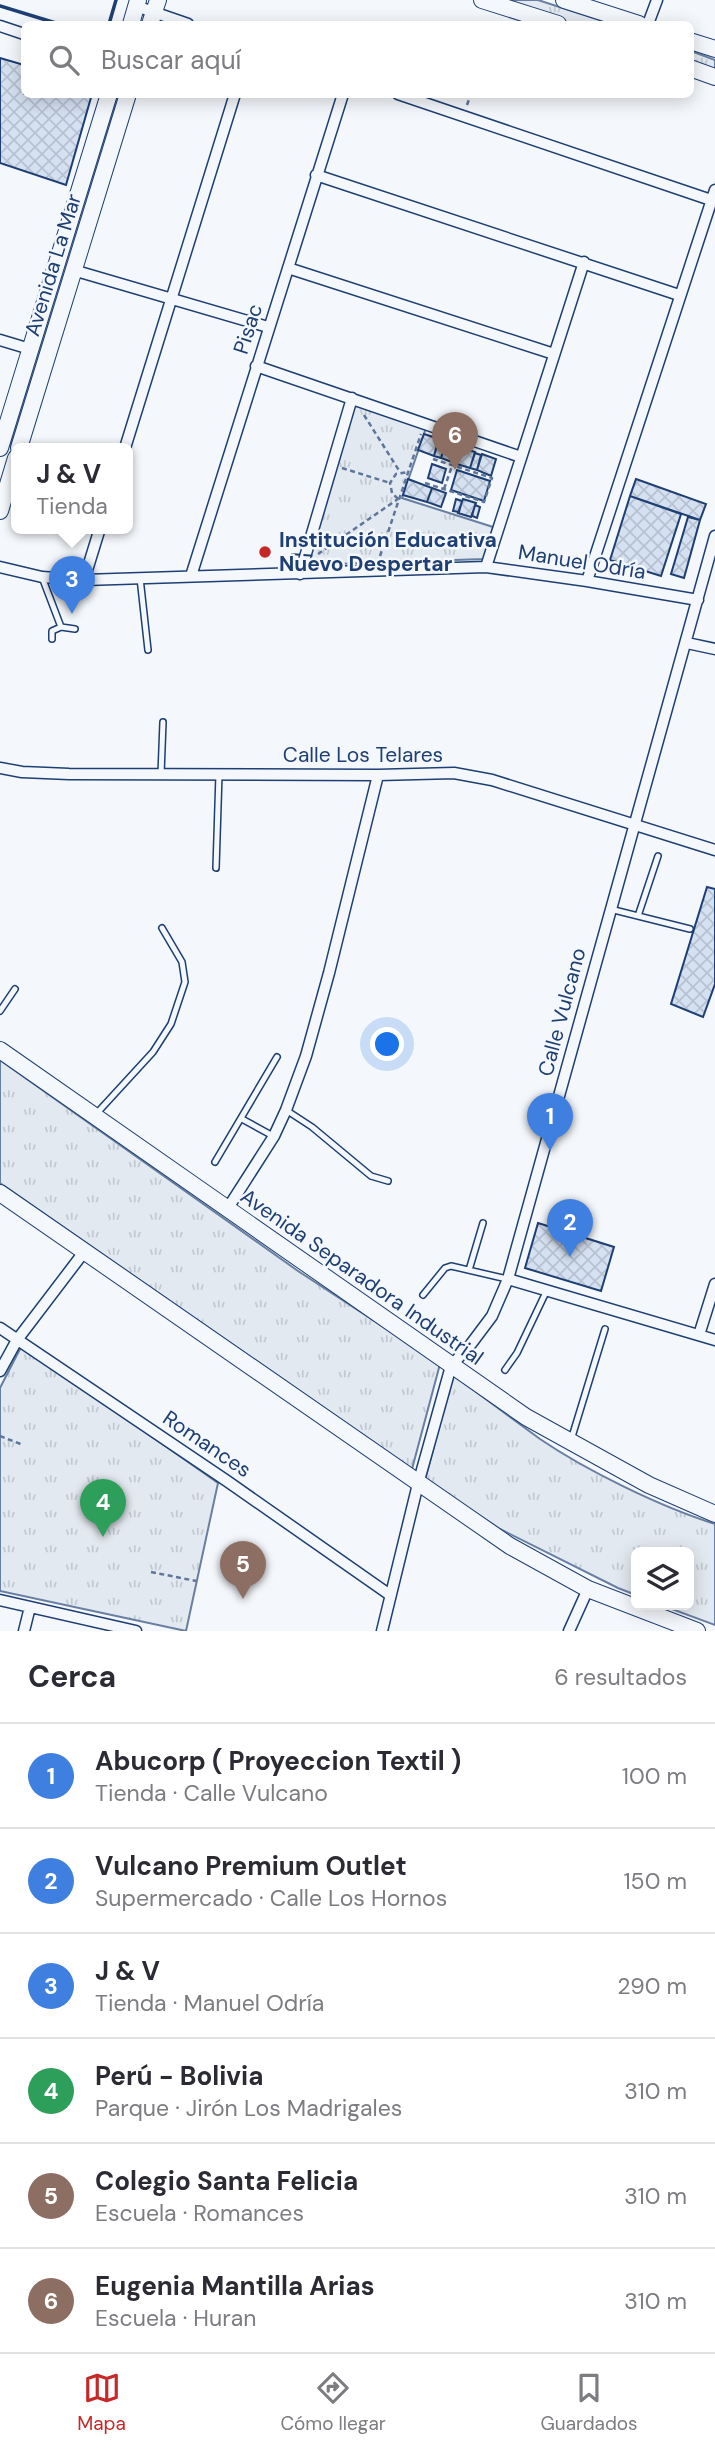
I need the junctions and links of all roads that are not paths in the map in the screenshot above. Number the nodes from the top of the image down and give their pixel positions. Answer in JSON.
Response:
{"nodes":[{"id":1,"x":482,"y":0,"type":"edge"},
{"id":2,"x":564,"y":0,"type":"edge"},
{"id":3,"x":657,"y":0,"type":"edge"},
{"id":4,"x":137,"y":3,"type":"edge"},
{"id":5,"x":154,"y":12,"type":"edge"},
{"id":6,"x":132,"y":21,"type":"edge"},
{"id":7,"x":180,"y":21,"type":"edge"},
{"id":8,"x":548,"y":21,"type":"edge"},
{"id":9,"x":630,"y":21,"type":"edge"},
{"id":10,"x":650,"y":21,"type":"edge"},
{"id":11,"x":0,"y":26,"type":"edge"},
{"id":12,"x":21,"y":33,"type":"edge"},
{"id":13,"x":694,"y":42,"type":"edge"},
{"id":14,"x":715,"y":49,"type":"edge"},
{"id":15,"x":694,"y":69,"type":"edge"},
{"id":16,"x":715,"y":76,"type":"edge"},
{"id":17,"x":108,"y":98,"type":"edge"},
{"id":18,"x":127,"y":98,"type":"edge"},
{"id":19,"x":234,"y":98,"type":"edge"},
{"id":20,"x":342,"y":98,"type":"edge"},
{"id":21,"x":410,"y":98,"type":"edge"},
{"id":22,"x":316,"y":175,"type":"junction"},
{"id":23,"x":713,"y":195,"type":"edge"},
{"id":24,"x":584,"y":262,"type":"junction"},
{"id":25,"x":288,"y":268,"type":"junction"},
{"id":26,"x":73,"y":270,"type":"junction"},
{"id":27,"x":679,"y":295,"type":"junction"},
{"id":28,"x":172,"y":299,"type":"junction"},
{"id":29,"x":268,"y":327,"type":"junction"},
{"id":30,"x":0,"y":340,"type":"edge"},
{"id":31,"x":30,"y":349,"type":"junction"},
{"id":32,"x":554,"y":354,"type":"junction"},
{"id":33,"x":256,"y":366,"type":"junction"},
{"id":34,"x":352,"y":398,"type":"junction"},
{"id":35,"x":21,"y":443,"type":"edge"},
{"id":36,"x":127,"y":443,"type":"edge"},
{"id":37,"x":0,"y":447,"type":"edge"},
{"id":38,"x":521,"y":457,"type":"junction"},
{"id":39,"x":11,"y":475,"type":"edge"},
{"id":40,"x":0,"y":511,"type":"edge"},
{"id":41,"x":98,"y":534,"type":"edge"},
{"id":42,"x":715,"y":536,"type":"edge"},
{"id":43,"x":0,"y":567,"type":"edge"},
{"id":44,"x":486,"y":567,"type":"junction"},
{"id":45,"x":300,"y":574,"type":"junction"},
{"id":46,"x":191,"y":576,"type":"junction"},
{"id":47,"x":42,"y":577,"type":"junction"},
{"id":48,"x":140,"y":578,"type":"junction"},
{"id":49,"x":84,"y":580,"type":"junction"},
{"id":50,"x":587,"y":581,"type":"junction"},
{"id":51,"x":698,"y":600,"type":"junction"},
{"id":52,"x":61,"y":627,"type":"junction"},
{"id":53,"x":75,"y":629,"type":"dead end"},
{"id":54,"x":52,"y":639,"type":"dead end"},
{"id":55,"x":687,"y":643,"type":"junction"},
{"id":56,"x":715,"y":649,"type":"edge"},
{"id":57,"x":148,"y":650,"type":"dead end"},
{"id":58,"x":163,"y":722,"type":"dead end"},
{"id":59,"x":0,"y":768,"type":"edge"},
{"id":60,"x":161,"y":774,"type":"junction"},
{"id":61,"x":219,"y":774,"type":"junction"},
{"id":62,"x":378,"y":775,"type":"junction"},
{"id":63,"x":634,"y":823,"type":"junction"},
{"id":64,"x":715,"y":850,"type":"edge"},
{"id":65,"x":658,"y":856,"type":"dead end"},
{"id":66,"x":216,"y":868,"type":"dead end"},
{"id":67,"x":610,"y":909,"type":"junction"},
{"id":68,"x":638,"y":916,"type":"junction"},
{"id":69,"x":162,"y":928,"type":"dead end"},
{"id":70,"x":690,"y":929,"type":"dead end"},
{"id":71,"x":15,"y":989,"type":"dead end"},
{"id":72,"x":0,"y":1011,"type":"edge"},
{"id":73,"x":0,"y":1049,"type":"edge"},
{"id":74,"x":277,"y":1057,"type":"dead end"},
{"id":75,"x":286,"y":1110,"type":"junction"},
{"id":76,"x":94,"y":1115,"type":"junction"},
{"id":77,"x":242,"y":1119,"type":"junction"},
{"id":78,"x":274,"y":1136,"type":"junction"},
{"id":79,"x":215,"y":1162,"type":"dead end"},
{"id":80,"x":388,"y":1181,"type":"dead end"},
{"id":81,"x":0,"y":1193,"type":"edge"},
{"id":82,"x":228,"y":1208,"type":"junction"},
{"id":83,"x":483,"y":1223,"type":"dead end"},
{"id":84,"x":84,"y":1252,"type":"junction"},
{"id":85,"x":469,"y":1270,"type":"junction"},
{"id":86,"x":508,"y":1279,"type":"junction"},
{"id":87,"x":715,"y":1284,"type":"edge"},
{"id":88,"x":547,"y":1289,"type":"junction"},
{"id":89,"x":423,"y":1295,"type":"dead end"},
{"id":90,"x":0,"y":1328,"type":"edge"},
{"id":91,"x":605,"y":1329,"type":"dead end"},
{"id":92,"x":699,"y":1335,"type":"junction"},
{"id":93,"x":17,"y":1340,"type":"junction"},
{"id":94,"x":715,"y":1340,"type":"edge"},
{"id":95,"x":451,"y":1366,"type":"junction"},
{"id":96,"x":505,"y":1370,"type":"dead end"},
{"id":97,"x":0,"y":1371,"type":"edge"},
{"id":98,"x":570,"y":1443,"type":"junction"},
{"id":99,"x":418,"y":1484,"type":"junction"},
{"id":100,"x":715,"y":1514,"type":"edge"},
{"id":101,"x":588,"y":1589,"type":"junction"},
{"id":102,"x":390,"y":1595,"type":"junction"},
{"id":103,"x":0,"y":1600,"type":"edge"},
{"id":104,"x":30,"y":1607,"type":"junction"},
{"id":105,"x":24,"y":1631,"type":"edge"},
{"id":106,"x":136,"y":1631,"type":"edge"},
{"id":107,"x":383,"y":1631,"type":"edge"},
{"id":108,"x":569,"y":1631,"type":"edge"},
{"id":109,"x":696,"y":1631,"type":"edge"}],
"edges":[{"from":1,"to":8,"type":"main road"},
{"from":2,"to":9,"type":"main road"},
{"from":3,"to":10,"type":"street"},
{"from":4,"to":5,"type":"street"},
{"from":4,"to":6,"type":"main road"},
{"from":5,"to":7,"type":"street"},
{"from":11,"to":12,"type":"street"},
{"from":13,"to":14,"type":"main road"},
{"from":15,"to":16,"type":"main road"},
{"from":17,"to":31,"type":"main road","name":"Avenida La Mar"},
{"from":18,"to":26,"type":"main road","name":"Avenida La Mar"},
{"from":19,"to":28,"type":"street"},
{"from":20,"to":22,"type":"street","name":"Pisac"},
{"from":21,"to":23,"type":"street"},
{"from":22,"to":24,"type":"street"},
{"from":22,"to":25,"type":"street","name":"Pisac"},
{"from":23,"to":27,"type":"street"},
{"from":24,"to":27,"type":"street"},
{"from":24,"to":32,"type":"street"},
{"from":25,"to":29,"type":"street","name":"Pisac"},
{"from":25,"to":32,"type":"street"},
{"from":26,"to":28,"type":"street"},
{"from":26,"to":35,"type":"main road","name":"Avenida La Mar"},
{"from":27,"to":50,"type":"street"},
{"from":28,"to":29,"type":"street"},
{"from":28,"to":36,"type":"street"},
{"from":29,"to":33,"type":"street","name":"Pisac"},
{"from":30,"to":31,"type":"street"},
{"from":31,"to":37,"type":"main road","name":"Avenida La Mar"},
{"from":32,"to":38,"type":"street"},
{"from":33,"to":34,"type":"street"},
{"from":33,"to":46,"type":"street","name":"Pisac"},
{"from":34,"to":38,"type":"street"},
{"from":34,"to":45,"type":"street"},
{"from":38,"to":44,"type":"street"},
{"from":39,"to":40,"type":"main road"},
{"from":41,"to":49,"type":"street"},
{"from":42,"to":51,"type":"street","name":"Calle Vulcano"},
{"from":43,"to":47,"type":"street","name":"Manuel Odría"},
{"from":44,"to":45,"type":"street","name":"Manuel Odría"},
{"from":44,"to":50,"type":"street","name":"Manuel Odría"},
{"from":45,"to":46,"type":"street","name":"Manuel Odría"},
{"from":46,"to":48,"type":"street","name":"Manuel Odría"},
{"from":47,"to":49,"type":"street","name":"Manuel Odría"},
{"from":47,"to":52,"type":"lane"},
{"from":48,"to":49,"type":"street","name":"Manuel Odría"},
{"from":48,"to":57,"type":"lane"},
{"from":50,"to":51,"type":"street","name":"Manuel Odría"},
{"from":51,"to":55,"type":"street","name":"Calle Vulcano"},
{"from":52,"to":53,"type":"lane"},
{"from":52,"to":54,"type":"lane"},
{"from":55,"to":56,"type":"street"},
{"from":55,"to":63,"type":"street","name":"Calle Vulcano"},
{"from":58,"to":60,"type":"lane"},
{"from":59,"to":60,"type":"street","name":"Calle Los Telares"},
{"from":60,"to":61,"type":"street","name":"Calle Los Telares"},
{"from":61,"to":62,"type":"street","name":"Calle Los Telares"},
{"from":61,"to":66,"type":"lane"},
{"from":62,"to":63,"type":"street","name":"Calle Los Telares"},
{"from":62,"to":75,"type":"street"},
{"from":63,"to":64,"type":"street","name":"Calle Los Telares"},
{"from":63,"to":67,"type":"street","name":"Calle Vulcano"},
{"from":65,"to":68,"type":"lane"},
{"from":67,"to":68,"type":"lane"},
{"from":67,"to":86,"type":"street","name":"Calle Vulcano"},
{"from":68,"to":70,"type":"lane"},
{"from":69,"to":76,"type":"lane"},
{"from":71,"to":72,"type":"lane"},
{"from":73,"to":76,"type":"main road","name":"Avenida Separadora Industrial"},
{"from":74,"to":77,"type":"lane"},
{"from":75,"to":78,"type":"street"},
{"from":75,"to":80,"type":"lane"},
{"from":76,"to":82,"type":"main road","name":"Avenida Separadora Industrial"},
{"from":77,"to":78,"type":"lane"},
{"from":77,"to":79,"type":"lane"},
{"from":78,"to":82,"type":"street"},
{"from":81,"to":84,"type":"main road"},
{"from":82,"to":95,"type":"main road","name":"Avenida Separadora Industrial"},
{"from":83,"to":85,"type":"lane"},
{"from":84,"to":93,"type":"street"},
{"from":84,"to":99,"type":"main road"},
{"from":85,"to":86,"type":"lane"},
{"from":85,"to":89,"type":"lane"},
{"from":86,"to":88,"type":"street"},
{"from":86,"to":95,"type":"street","name":"Calle Vulcano"},
{"from":87,"to":92,"type":"street"},
{"from":88,"to":92,"type":"street"},
{"from":88,"to":96,"type":"lane"},
{"from":90,"to":93,"type":"street","name":"Romances"},
{"from":91,"to":98,"type":"lane"},
{"from":92,"to":94,"type":"street"},
{"from":93,"to":97,"type":"street"},
{"from":93,"to":102,"type":"street","name":"Romances"},
{"from":95,"to":98,"type":"main road","name":"Avenida Separadora Industrial"},
{"from":95,"to":99,"type":"street","name":"Calle Vulcano"},
{"from":98,"to":100,"type":"main road","name":"Avenida Separadora Industrial"},
{"from":99,"to":101,"type":"main road"},
{"from":99,"to":102,"type":"street","name":"Calle Vulcano"},
{"from":101,"to":108,"type":"street"},
{"from":101,"to":109,"type":"main road"},
{"from":102,"to":107,"type":"street","name":"Calle Vulcano"},
{"from":103,"to":104,"type":"street"},
{"from":104,"to":105,"type":"street"},
{"from":104,"to":106,"type":"street"}]}
